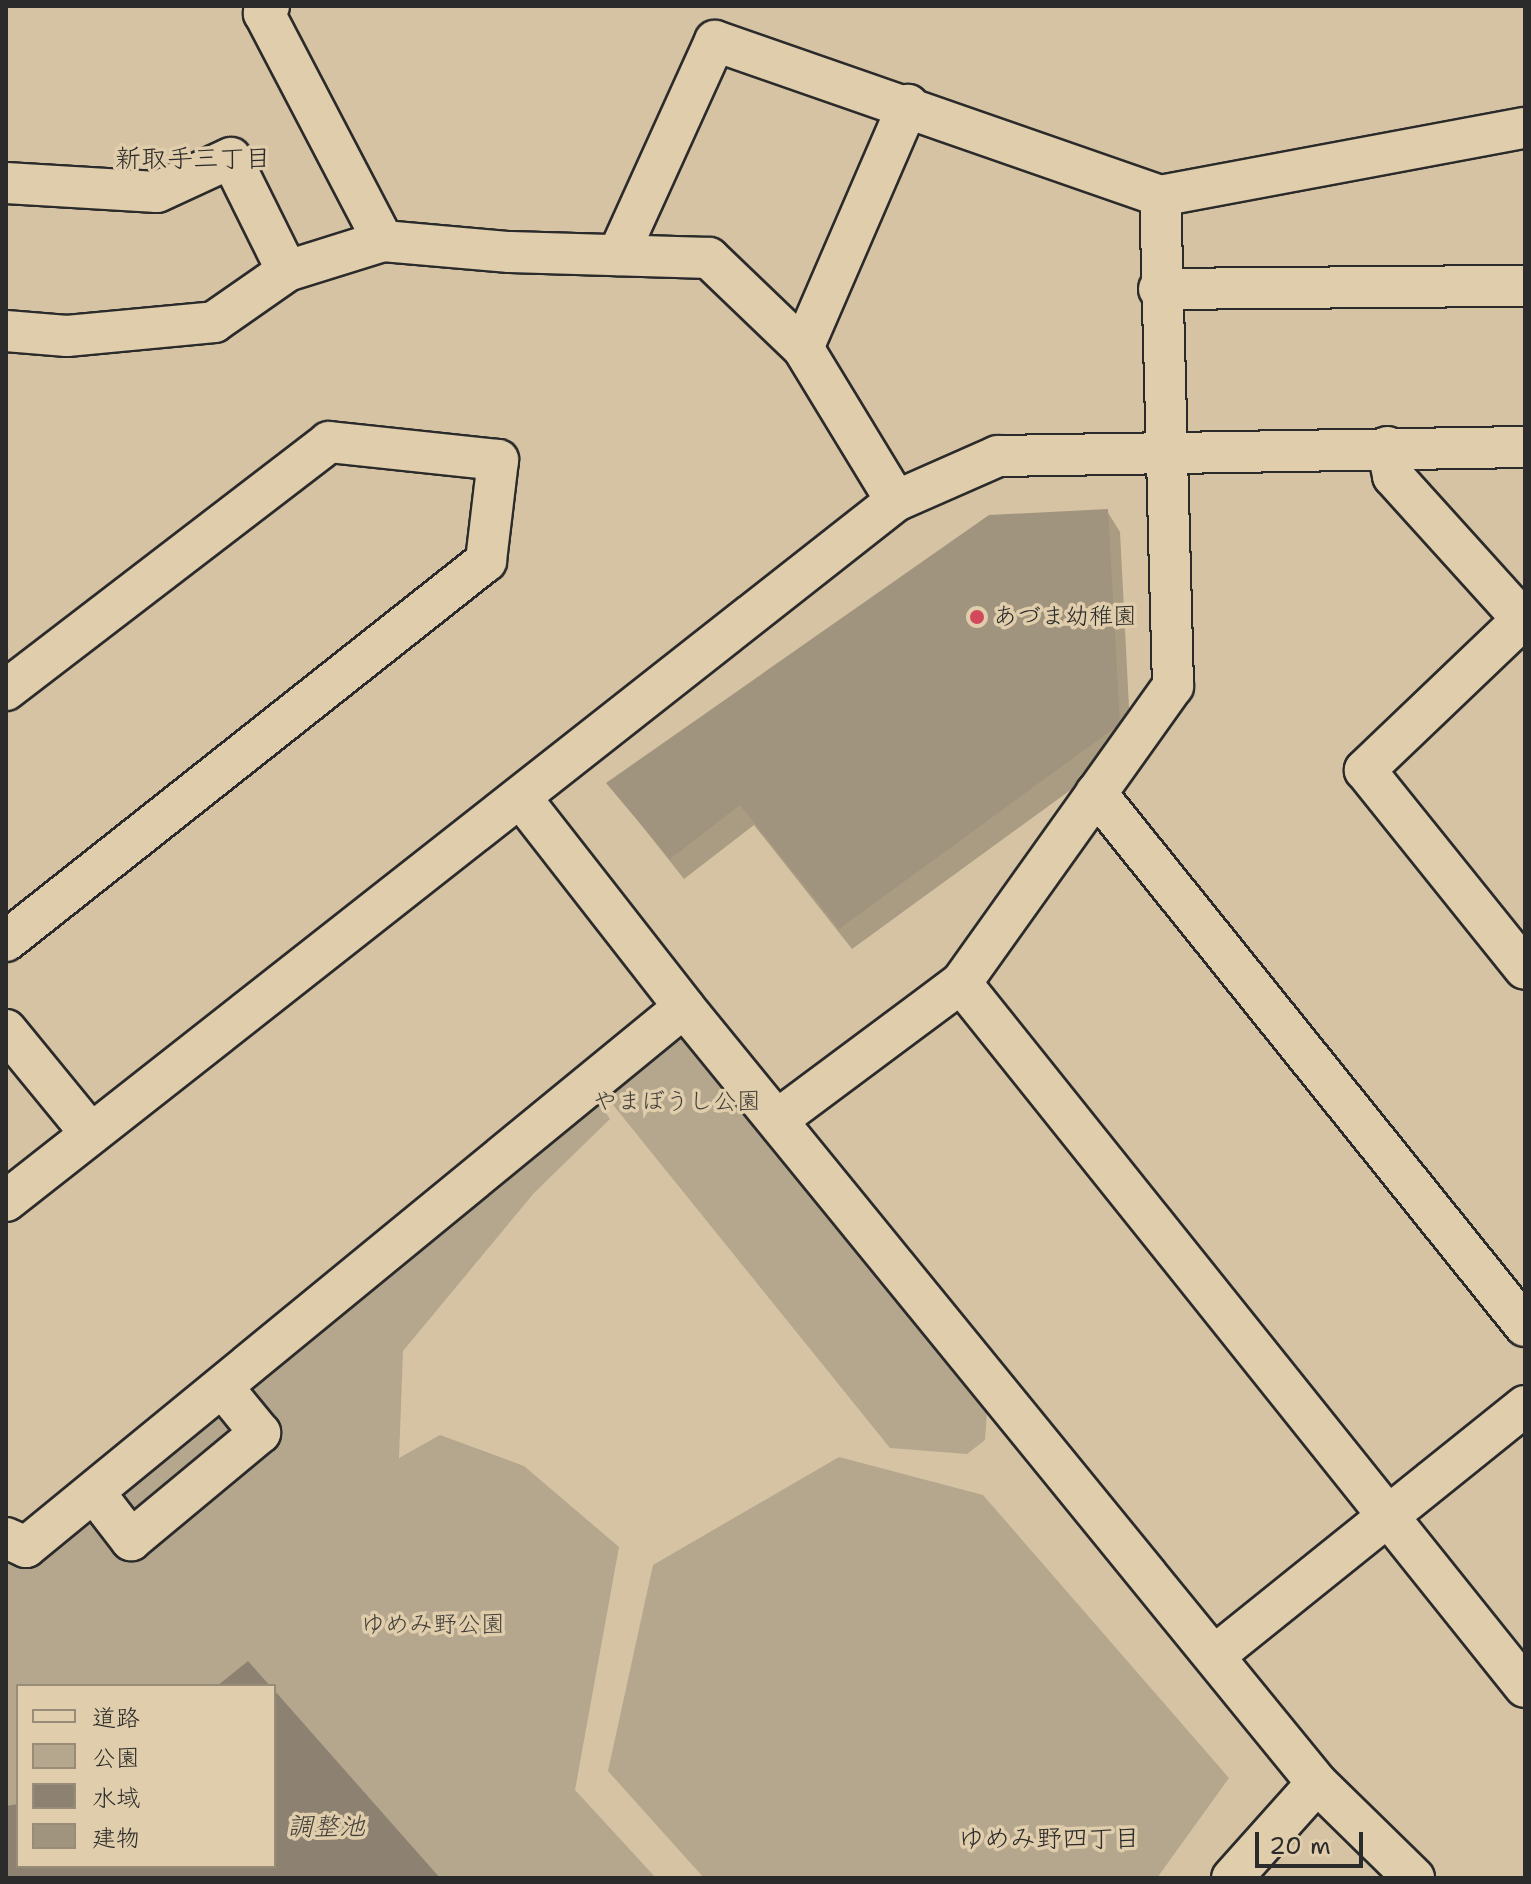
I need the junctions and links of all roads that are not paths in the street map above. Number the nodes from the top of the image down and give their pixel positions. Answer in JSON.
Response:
{"nodes":[{"id":1,"x":269,"y":6,"type":"edge"},
{"id":2,"x":908,"y":105,"type":"junction"},
{"id":3,"x":1525,"y":128,"type":"edge"},
{"id":4,"x":6,"y":183,"type":"edge"},
{"id":5,"x":1160,"y":196,"type":"junction"},
{"id":6,"x":383,"y":241,"type":"junction"},
{"id":7,"x":618,"y":255,"type":"junction"},
{"id":8,"x":287,"y":271,"type":"junction"},
{"id":9,"x":1525,"y":286,"type":"edge"},
{"id":10,"x":1159,"y":289,"type":"junction"},
{"id":11,"x":6,"y":331,"type":"edge"},
{"id":12,"x":803,"y":348,"type":"junction"},
{"id":13,"x":1387,"y":447,"type":"junction"},
{"id":14,"x":1525,"y":447,"type":"edge"},
{"id":15,"x":1164,"y":449,"type":"junction"},
{"id":16,"x":896,"y":501,"type":"junction"},
{"id":17,"x":1524,"y":621,"type":"edge"},
{"id":18,"x":10,"y":679,"type":"edge"},
{"id":19,"x":1096,"y":793,"type":"junction"},
{"id":20,"x":521,"y":798,"type":"junction"},
{"id":21,"x":6,"y":941,"type":"edge"},
{"id":22,"x":1525,"y":969,"type":"edge"},
{"id":23,"x":961,"y":983,"type":"junction"},
{"id":24,"x":684,"y":1007,"type":"junction"},
{"id":25,"x":6,"y":1030,"type":"edge"},
{"id":26,"x":777,"y":1120,"type":"junction"},
{"id":27,"x":91,"y":1134,"type":"junction"},
{"id":28,"x":6,"y":1201,"type":"edge"},
{"id":29,"x":1525,"y":1326,"type":"edge"},
{"id":30,"x":224,"y":1389,"type":"junction"},
{"id":31,"x":1525,"y":1406,"type":"edge"},
{"id":32,"x":94,"y":1492,"type":"junction"},
{"id":33,"x":1388,"y":1515,"type":"junction"},
{"id":34,"x":6,"y":1538,"type":"edge"},
{"id":35,"x":1214,"y":1656,"type":"junction"},
{"id":36,"x":1525,"y":1687,"type":"edge"},
{"id":37,"x":1317,"y":1783,"type":"junction"},
{"id":38,"x":1232,"y":1878,"type":"edge"},
{"id":39,"x":1414,"y":1878,"type":"edge"}],
"edges":[{"from":1,"to":6,"type":"street"},
{"from":2,"to":5,"type":"street"},
{"from":2,"to":7,"type":"street"},
{"from":2,"to":12,"type":"street"},
{"from":3,"to":5,"type":"street"},
{"from":4,"to":8,"type":"street"},
{"from":5,"to":10,"type":"street"},
{"from":6,"to":7,"type":"street"},
{"from":6,"to":8,"type":"street"},
{"from":7,"to":12,"type":"street"},
{"from":8,"to":11,"type":"street"},
{"from":9,"to":10,"type":"street"},
{"from":10,"to":15,"type":"street"},
{"from":12,"to":16,"type":"street"},
{"from":13,"to":14,"type":"street"},
{"from":13,"to":15,"type":"street"},
{"from":13,"to":17,"type":"street"},
{"from":15,"to":16,"type":"street"},
{"from":15,"to":19,"type":"street"},
{"from":16,"to":20,"type":"street"},
{"from":17,"to":22,"type":"street"},
{"from":18,"to":21,"type":"street"},
{"from":19,"to":23,"type":"street"},
{"from":19,"to":29,"type":"street"},
{"from":20,"to":24,"type":"street"},
{"from":20,"to":27,"type":"street"},
{"from":23,"to":26,"type":"street"},
{"from":23,"to":33,"type":"street"},
{"from":24,"to":26,"type":"street"},
{"from":24,"to":30,"type":"street"},
{"from":25,"to":27,"type":"street"},
{"from":26,"to":35,"type":"street"},
{"from":27,"to":28,"type":"street"},
{"from":30,"to":32,"type":"street"},
{"from":30,"to":32,"type":"street"},
{"from":31,"to":33,"type":"street"},
{"from":32,"to":34,"type":"street"},
{"from":33,"to":35,"type":"street"},
{"from":33,"to":36,"type":"street"},
{"from":35,"to":37,"type":"street"},
{"from":37,"to":38,"type":"street"},
{"from":37,"to":39,"type":"street"}]}
